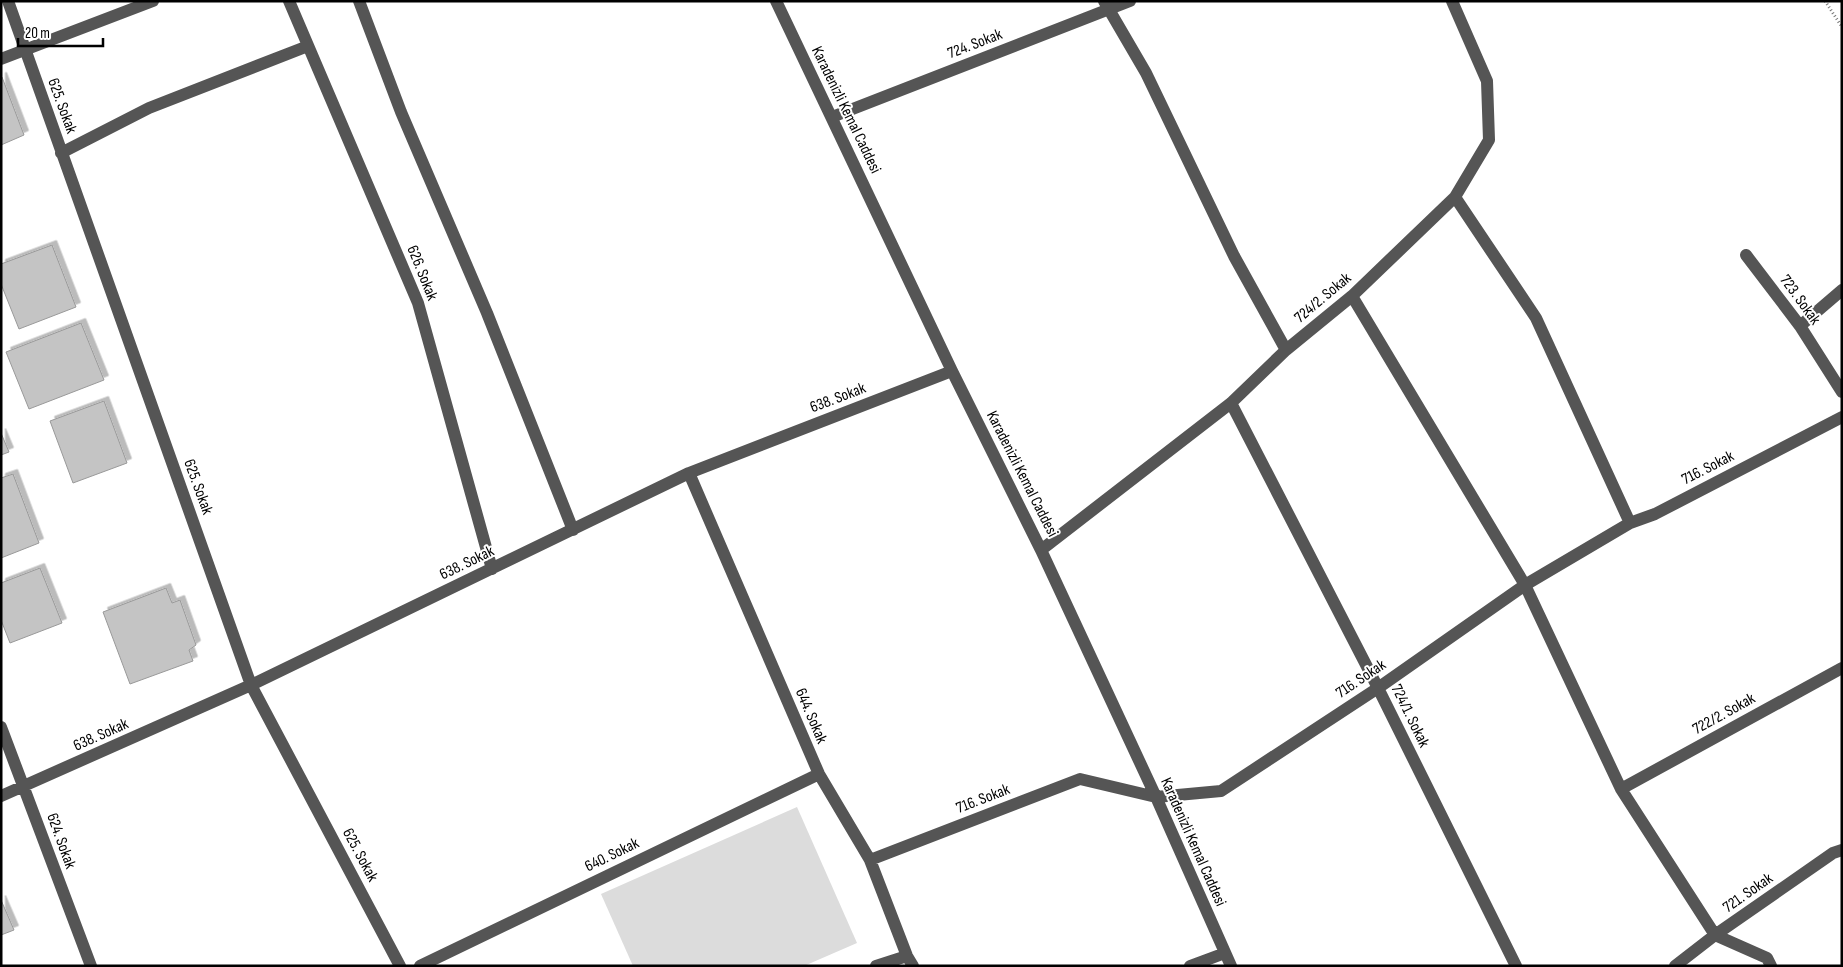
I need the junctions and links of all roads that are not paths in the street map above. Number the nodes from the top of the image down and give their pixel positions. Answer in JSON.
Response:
{"nodes":[{"id":1,"x":8,"y":1,"type":"edge"},
{"id":2,"x":153,"y":1,"type":"edge"},
{"id":3,"x":289,"y":1,"type":"edge"},
{"id":4,"x":359,"y":1,"type":"edge"},
{"id":5,"x":776,"y":1,"type":"edge"},
{"id":6,"x":1130,"y":1,"type":"edge"},
{"id":7,"x":1452,"y":1,"type":"edge"},
{"id":8,"x":1106,"y":6,"type":"edge"},
{"id":9,"x":308,"y":46,"type":"junction"},
{"id":10,"x":25,"y":50,"type":"junction"},
{"id":11,"x":1,"y":59,"type":"edge"},
{"id":12,"x":832,"y":117,"type":"junction"},
{"id":13,"x":61,"y":153,"type":"junction"},
{"id":14,"x":1455,"y":197,"type":"junction"},
{"id":15,"x":1746,"y":255,"type":"dead end"},
{"id":16,"x":1842,"y":290,"type":"edge"},
{"id":17,"x":1352,"y":296,"type":"junction"},
{"id":18,"x":1800,"y":326,"type":"junction"},
{"id":19,"x":1286,"y":350,"type":"junction"},
{"id":20,"x":952,"y":371,"type":"junction"},
{"id":21,"x":1842,"y":392,"type":"edge"},
{"id":22,"x":1231,"y":403,"type":"junction"},
{"id":23,"x":1842,"y":417,"type":"edge"},
{"id":24,"x":689,"y":473,"type":"junction"},
{"id":25,"x":1630,"y":523,"type":"junction"},
{"id":26,"x":573,"y":530,"type":"junction"},
{"id":27,"x":1041,"y":550,"type":"junction"},
{"id":28,"x":492,"y":569,"type":"junction"},
{"id":29,"x":1525,"y":585,"type":"junction"},
{"id":30,"x":1842,"y":668,"type":"edge"},
{"id":31,"x":251,"y":685,"type":"junction"},
{"id":32,"x":1378,"y":688,"type":"junction"},
{"id":33,"x":1,"y":728,"type":"edge"},
{"id":34,"x":819,"y":774,"type":"junction"},
{"id":35,"x":24,"y":787,"type":"junction"},
{"id":36,"x":1621,"y":789,"type":"junction"},
{"id":37,"x":1,"y":796,"type":"edge"},
{"id":38,"x":1156,"y":798,"type":"junction"},
{"id":39,"x":1842,"y":850,"type":"edge"},
{"id":40,"x":870,"y":860,"type":"junction"},
{"id":41,"x":1715,"y":935,"type":"junction"},
{"id":42,"x":1225,"y":953,"type":"junction"},
{"id":43,"x":910,"y":961,"type":"edge"},
{"id":44,"x":91,"y":966,"type":"edge"},
{"id":45,"x":400,"y":966,"type":"edge"},
{"id":46,"x":420,"y":966,"type":"edge"},
{"id":47,"x":876,"y":966,"type":"edge"},
{"id":48,"x":1190,"y":966,"type":"edge"},
{"id":49,"x":1230,"y":966,"type":"edge"},
{"id":50,"x":1516,"y":966,"type":"edge"},
{"id":51,"x":1675,"y":966,"type":"edge"},
{"id":52,"x":1771,"y":966,"type":"edge"}],
"edges":[{"from":1,"to":10,"type":"street","name":"625. Sokak"},
{"from":2,"to":10,"type":"street"},
{"from":3,"to":9,"type":"street","name":"626. Sokak"},
{"from":4,"to":26,"type":"street"},
{"from":5,"to":12,"type":"street","name":"Karadenizli Kemal Caddesi"},
{"from":6,"to":8,"type":"street","name":"724. Sokak"},
{"from":7,"to":14,"type":"street","name":"724/2. Sokak"},
{"from":8,"to":12,"type":"street","name":"724. Sokak"},
{"from":8,"to":19,"type":"street"},
{"from":9,"to":13,"type":"street"},
{"from":9,"to":28,"type":"street","name":"626. Sokak"},
{"from":10,"to":11,"type":"street"},
{"from":10,"to":13,"type":"street","name":"625. Sokak"},
{"from":12,"to":20,"type":"street","name":"Karadenizli Kemal Caddesi"},
{"from":13,"to":31,"type":"street","name":"625. Sokak"},
{"from":14,"to":17,"type":"street","name":"724/2. Sokak"},
{"from":14,"to":25,"type":"street"},
{"from":15,"to":18,"type":"street","name":"723. Sokak"},
{"from":16,"to":18,"type":"street"},
{"from":17,"to":19,"type":"street","name":"724/2. Sokak"},
{"from":17,"to":29,"type":"street"},
{"from":18,"to":21,"type":"street","name":"723. Sokak"},
{"from":19,"to":22,"type":"street","name":"724/2. Sokak"},
{"from":20,"to":24,"type":"street","name":"638. Sokak"},
{"from":20,"to":27,"type":"street","name":"Karadenizli Kemal Caddesi"},
{"from":22,"to":27,"type":"street","name":"724/2. Sokak"},
{"from":22,"to":32,"type":"street","name":"724/1. Sokak"},
{"from":23,"to":25,"type":"street","name":"716. Sokak"},
{"from":24,"to":26,"type":"street","name":"638. Sokak"},
{"from":24,"to":34,"type":"street","name":"644. Sokak"},
{"from":25,"to":29,"type":"street","name":"716. Sokak"},
{"from":26,"to":28,"type":"street","name":"638. Sokak"},
{"from":27,"to":38,"type":"street","name":"Karadenizli Kemal Caddesi"},
{"from":28,"to":31,"type":"street","name":"638. Sokak"},
{"from":29,"to":32,"type":"street","name":"716. Sokak"},
{"from":29,"to":36,"type":"street"},
{"from":30,"to":36,"type":"street","name":"722/2. Sokak"},
{"from":31,"to":35,"type":"street","name":"638. Sokak"},
{"from":31,"to":45,"type":"street","name":"625. Sokak"},
{"from":32,"to":38,"type":"street","name":"716. Sokak"},
{"from":32,"to":50,"type":"street","name":"724/1. Sokak"},
{"from":33,"to":35,"type":"street","name":"624. Sokak"},
{"from":34,"to":40,"type":"street","name":"644. Sokak"},
{"from":34,"to":46,"type":"street","name":"640. Sokak"},
{"from":35,"to":37,"type":"street","name":"638. Sokak"},
{"from":35,"to":44,"type":"street","name":"624. Sokak"},
{"from":36,"to":41,"type":"street"},
{"from":38,"to":40,"type":"street","name":"716. Sokak"},
{"from":38,"to":42,"type":"street","name":"Karadenizli Kemal Caddesi"},
{"from":39,"to":41,"type":"street","name":"721. Sokak"},
{"from":40,"to":43,"type":"street","name":"644. Sokak"},
{"from":41,"to":51,"type":"street","name":"721. Sokak"},
{"from":41,"to":52,"type":"street"},
{"from":42,"to":48,"type":"street"},
{"from":42,"to":49,"type":"street","name":"Karadenizli Kemal Caddesi"},
{"from":43,"to":47,"type":"street"}]}
